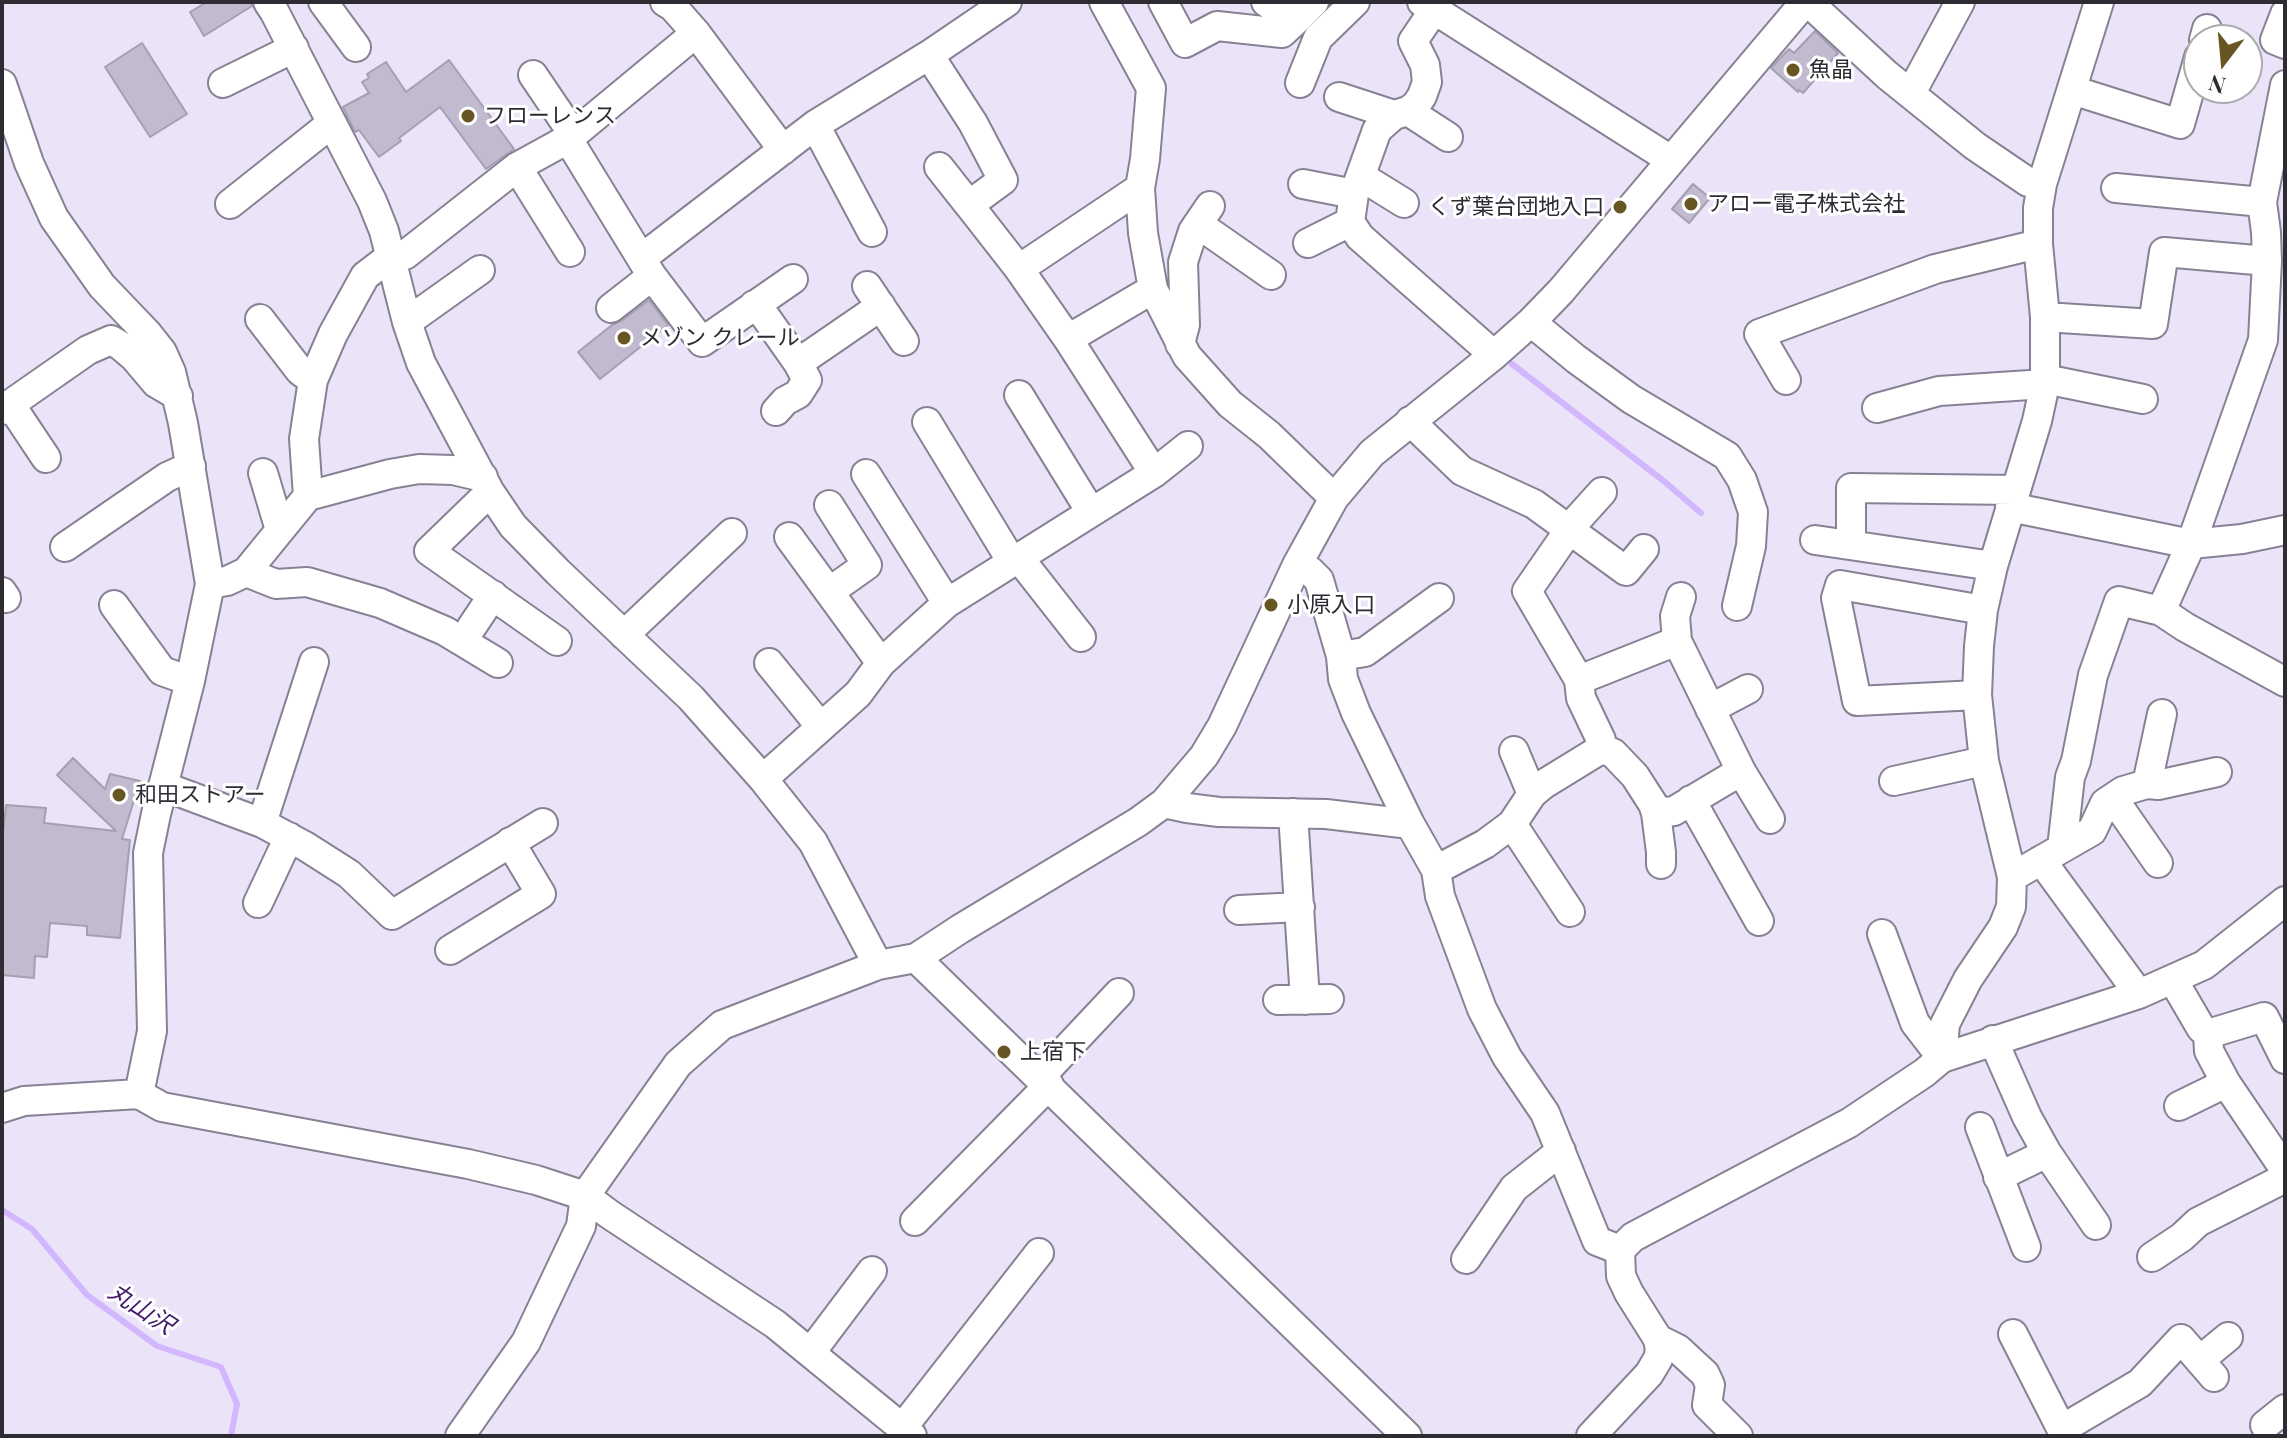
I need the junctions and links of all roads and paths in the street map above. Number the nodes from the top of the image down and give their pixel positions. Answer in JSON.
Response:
{"nodes":[{"id":1,"x":323,"y":2,"type":"edge"},
{"id":2,"x":1007,"y":2,"type":"edge"},
{"id":3,"x":1104,"y":2,"type":"edge"},
{"id":4,"x":1163,"y":2,"type":"edge"},
{"id":5,"x":1266,"y":2,"type":"edge"},
{"id":6,"x":1355,"y":2,"type":"edge"},
{"id":7,"x":1807,"y":2,"type":"edge"},
{"id":8,"x":1960,"y":2,"type":"edge"},
{"id":9,"x":2099,"y":2,"type":"edge"},
{"id":10,"x":671,"y":4,"type":"edge"},
{"id":11,"x":276,"y":5,"type":"edge"},
{"id":12,"x":1428,"y":6,"type":"edge"},
{"id":13,"x":1305,"y":12,"type":"edge"},
{"id":14,"x":2285,"y":14,"type":"edge"},
{"id":15,"x":696,"y":33,"type":"junction"},
{"id":16,"x":2285,"y":44,"type":"edge"},
{"id":17,"x":356,"y":47,"type":"dead end"},
{"id":18,"x":294,"y":48,"type":"junction"},
{"id":19,"x":929,"y":55,"type":"junction"},
{"id":20,"x":533,"y":75,"type":"dead end"},
{"id":21,"x":223,"y":83,"type":"dead end"},
{"id":22,"x":1300,"y":83,"type":"dead end"},
{"id":23,"x":2,"y":84,"type":"edge"},
{"id":24,"x":2285,"y":85,"type":"edge"},
{"id":25,"x":2072,"y":90,"type":"junction"},
{"id":26,"x":1911,"y":93,"type":"junction"},
{"id":27,"x":1339,"y":97,"type":"dead end"},
{"id":28,"x":2186,"y":104,"type":"edge"},
{"id":29,"x":1401,"y":113,"type":"junction"},
{"id":30,"x":332,"y":123,"type":"junction"},
{"id":31,"x":815,"y":125,"type":"junction"},
{"id":32,"x":570,"y":136,"type":"junction"},
{"id":33,"x":1448,"y":137,"type":"dead end"},
{"id":34,"x":783,"y":150,"type":"junction"},
{"id":35,"x":1671,"y":160,"type":"junction"},
{"id":36,"x":517,"y":167,"type":"junction"},
{"id":37,"x":939,"y":167,"type":"dead end"},
{"id":38,"x":1303,"y":184,"type":"dead end"},
{"id":39,"x":2042,"y":184,"type":"junction"},
{"id":40,"x":1140,"y":188,"type":"junction"},
{"id":41,"x":2116,"y":188,"type":"dead end"},
{"id":42,"x":1355,"y":198,"type":"junction"},
{"id":43,"x":2262,"y":202,"type":"junction"},
{"id":44,"x":1404,"y":203,"type":"dead end"},
{"id":45,"x":230,"y":204,"type":"dead end"},
{"id":46,"x":969,"y":205,"type":"junction"},
{"id":47,"x":872,"y":232,"type":"dead end"},
{"id":48,"x":1308,"y":243,"type":"dead end"},
{"id":49,"x":2038,"y":244,"type":"junction"},
{"id":50,"x":570,"y":252,"type":"dead end"},
{"id":51,"x":391,"y":256,"type":"junction"},
{"id":52,"x":2267,"y":261,"type":"junction"},
{"id":53,"x":647,"y":267,"type":"junction"},
{"id":54,"x":1019,"y":269,"type":"junction"},
{"id":55,"x":480,"y":270,"type":"dead end"},
{"id":56,"x":1255,"y":272,"type":"dead end"},
{"id":57,"x":793,"y":279,"type":"dead end"},
{"id":58,"x":1153,"y":289,"type":"junction"},
{"id":59,"x":754,"y":305,"type":"junction"},
{"id":60,"x":611,"y":308,"type":"dead end"},
{"id":61,"x":2045,"y":317,"type":"junction"},
{"id":62,"x":260,"y":319,"type":"dead end"},
{"id":63,"x":407,"y":322,"type":"junction"},
{"id":64,"x":1531,"y":322,"type":"junction"},
{"id":65,"x":1068,"y":339,"type":"junction"},
{"id":66,"x":904,"y":341,"type":"dead end"},
{"id":67,"x":1180,"y":344,"type":"junction"},
{"id":68,"x":1494,"y":355,"type":"junction"},
{"id":69,"x":798,"y":363,"type":"junction"},
{"id":70,"x":313,"y":380,"type":"junction"},
{"id":71,"x":1786,"y":380,"type":"dead end"},
{"id":72,"x":2045,"y":382,"type":"junction"},
{"id":73,"x":1019,"y":395,"type":"dead end"},
{"id":74,"x":178,"y":396,"type":"junction"},
{"id":75,"x":2143,"y":399,"type":"dead end"},
{"id":76,"x":6,"y":407,"type":"edge"},
{"id":77,"x":1877,"y":408,"type":"dead end"},
{"id":78,"x":776,"y":411,"type":"dead end"},
{"id":79,"x":1410,"y":421,"type":"junction"},
{"id":80,"x":927,"y":422,"type":"dead end"},
{"id":81,"x":1188,"y":446,"type":"dead end"},
{"id":82,"x":46,"y":458,"type":"dead end"},
{"id":83,"x":191,"y":466,"type":"junction"},
{"id":84,"x":263,"y":473,"type":"dead end"},
{"id":85,"x":1154,"y":473,"type":"junction"},
{"id":86,"x":866,"y":474,"type":"dead end"},
{"id":87,"x":486,"y":485,"type":"junction"},
{"id":88,"x":1602,"y":492,"type":"dead end"},
{"id":89,"x":308,"y":496,"type":"junction"},
{"id":90,"x":1334,"y":498,"type":"junction"},
{"id":91,"x":2012,"y":498,"type":"junction"},
{"id":92,"x":829,"y":505,"type":"dead end"},
{"id":93,"x":1091,"y":512,"type":"junction"},
{"id":94,"x":280,"y":530,"type":"junction"},
{"id":95,"x":1570,"y":530,"type":"junction"},
{"id":96,"x":2285,"y":530,"type":"edge"},
{"id":97,"x":732,"y":533,"type":"dead end"},
{"id":98,"x":789,"y":537,"type":"dead end"},
{"id":99,"x":1815,"y":540,"type":"dead end"},
{"id":100,"x":1851,"y":544,"type":"junction"},
{"id":101,"x":2191,"y":544,"type":"junction"},
{"id":102,"x":65,"y":547,"type":"dead end"},
{"id":103,"x":1644,"y":549,"type":"dead end"},
{"id":104,"x":1015,"y":560,"type":"junction"},
{"id":105,"x":1297,"y":565,"type":"junction"},
{"id":106,"x":1993,"y":566,"type":"junction"},
{"id":107,"x":246,"y":572,"type":"junction"},
{"id":108,"x":210,"y":584,"type":"junction"},
{"id":109,"x":829,"y":592,"type":"junction"},
{"id":110,"x":493,"y":595,"type":"junction"},
{"id":111,"x":1681,"y":597,"type":"dead end"},
{"id":112,"x":1439,"y":598,"type":"dead end"},
{"id":113,"x":947,"y":603,"type":"junction"},
{"id":114,"x":114,"y":605,"type":"dead end"},
{"id":115,"x":1737,"y":606,"type":"dead end"},
{"id":116,"x":1983,"y":610,"type":"junction"},
{"id":117,"x":2161,"y":611,"type":"junction"},
{"id":118,"x":471,"y":628,"type":"dead end"},
{"id":119,"x":624,"y":635,"type":"junction"},
{"id":120,"x":1081,"y":637,"type":"dead end"},
{"id":121,"x":557,"y":641,"type":"dead end"},
{"id":122,"x":1680,"y":649,"type":"junction"},
{"id":123,"x":1341,"y":656,"type":"junction"},
{"id":124,"x":314,"y":662,"type":"dead end"},
{"id":125,"x":498,"y":663,"type":"dead end"},
{"id":126,"x":769,"y":663,"type":"dead end"},
{"id":127,"x":881,"y":663,"type":"junction"},
{"id":128,"x":1579,"y":680,"type":"junction"},
{"id":129,"x":190,"y":681,"type":"junction"},
{"id":130,"x":2285,"y":682,"type":"edge"},
{"id":131,"x":1748,"y":689,"type":"dead end"},
{"id":132,"x":1977,"y":695,"type":"junction"},
{"id":133,"x":1710,"y":709,"type":"junction"},
{"id":134,"x":2162,"y":714,"type":"dead end"},
{"id":135,"x":821,"y":727,"type":"junction"},
{"id":136,"x":1601,"y":749,"type":"junction"},
{"id":137,"x":1514,"y":751,"type":"dead end"},
{"id":138,"x":1984,"y":761,"type":"junction"},
{"id":139,"x":1741,"y":771,"type":"junction"},
{"id":140,"x":2217,"y":772,"type":"dead end"},
{"id":141,"x":763,"y":779,"type":"junction"},
{"id":142,"x":1894,"y":781,"type":"dead end"},
{"id":143,"x":2147,"y":784,"type":"junction"},
{"id":144,"x":163,"y":786,"type":"junction"},
{"id":145,"x":1532,"y":794,"type":"junction"},
{"id":146,"x":2113,"y":798,"type":"junction"},
{"id":147,"x":1691,"y":800,"type":"junction"},
{"id":148,"x":1164,"y":803,"type":"junction"},
{"id":149,"x":1293,"y":813,"type":"junction"},
{"id":150,"x":1656,"y":813,"type":"junction"},
{"id":151,"x":1770,"y":819,"type":"dead end"},
{"id":152,"x":262,"y":823,"type":"junction"},
{"id":153,"x":543,"y":823,"type":"dead end"},
{"id":154,"x":1410,"y":824,"type":"junction"},
{"id":155,"x":1512,"y":824,"type":"junction"},
{"id":156,"x":289,"y":837,"type":"junction"},
{"id":157,"x":510,"y":842,"type":"junction"},
{"id":158,"x":2052,"y":854,"type":"junction"},
{"id":159,"x":2158,"y":863,"type":"dead end"},
{"id":160,"x":1661,"y":864,"type":"dead end"},
{"id":161,"x":1436,"y":870,"type":"junction"},
{"id":162,"x":2012,"y":877,"type":"junction"},
{"id":163,"x":2285,"y":901,"type":"edge"},
{"id":164,"x":258,"y":903,"type":"dead end"},
{"id":165,"x":1300,"y":907,"type":"junction"},
{"id":166,"x":1239,"y":910,"type":"dead end"},
{"id":167,"x":1570,"y":912,"type":"dead end"},
{"id":168,"x":1759,"y":921,"type":"dead end"},
{"id":169,"x":1882,"y":934,"type":"dead end"},
{"id":170,"x":450,"y":950,"type":"dead end"},
{"id":171,"x":916,"y":958,"type":"junction"},
{"id":172,"x":878,"y":965,"type":"junction"},
{"id":173,"x":2173,"y":980,"type":"junction"},
{"id":174,"x":1119,"y":993,"type":"dead end"},
{"id":175,"x":2139,"y":994,"type":"junction"},
{"id":176,"x":1304,"y":1000,"type":"dead end"},
{"id":177,"x":2208,"y":1034,"type":"junction"},
{"id":178,"x":1993,"y":1040,"type":"junction"},
{"id":179,"x":1942,"y":1058,"type":"junction"},
{"id":180,"x":2285,"y":1059,"type":"edge"},
{"id":181,"x":1044,"y":1081,"type":"junction"},
{"id":182,"x":2226,"y":1083,"type":"junction"},
{"id":183,"x":139,"y":1094,"type":"junction"},
{"id":184,"x":2179,"y":1106,"type":"dead end"},
{"id":185,"x":2,"y":1108,"type":"edge"},
{"id":186,"x":1980,"y":1127,"type":"dead end"},
{"id":187,"x":1561,"y":1151,"type":"junction"},
{"id":188,"x":2047,"y":1153,"type":"junction"},
{"id":189,"x":2284,"y":1167,"type":"edge"},
{"id":190,"x":1998,"y":1177,"type":"junction"},
{"id":191,"x":585,"y":1196,"type":"junction"},
{"id":192,"x":915,"y":1221,"type":"dead end"},
{"id":193,"x":2096,"y":1225,"type":"dead end"},
{"id":194,"x":2026,"y":1247,"type":"dead end"},
{"id":195,"x":1620,"y":1250,"type":"junction"},
{"id":196,"x":1039,"y":1253,"type":"dead end"},
{"id":197,"x":2170,"y":1255,"type":"dead end"},
{"id":198,"x":1466,"y":1259,"type":"dead end"},
{"id":199,"x":872,"y":1271,"type":"dead end"},
{"id":200,"x":2013,"y":1334,"type":"dead end"},
{"id":201,"x":2228,"y":1337,"type":"dead end"},
{"id":202,"x":1658,"y":1339,"type":"junction"},
{"id":203,"x":811,"y":1352,"type":"junction"},
{"id":204,"x":908,"y":1432,"type":"edge"},
{"id":205,"x":2064,"y":1433,"type":"edge"},
{"id":206,"x":460,"y":1436,"type":"edge"},
{"id":207,"x":1407,"y":1436,"type":"edge"},
{"id":208,"x":1591,"y":1436,"type":"edge"},
{"id":209,"x":1738,"y":1436,"type":"edge"}],
"edges":[{"from":1,"to":17,"type":"street"},
{"from":2,"to":19,"type":"street"},
{"from":3,"to":40,"type":"street"},
{"from":4,"to":13,"type":"street"},
{"from":5,"to":13,"type":"street"},
{"from":6,"to":22,"type":"street"},
{"from":7,"to":26,"type":"street"},
{"from":7,"to":35,"type":"street"},
{"from":8,"to":26,"type":"street"},
{"from":9,"to":25,"type":"street"},
{"from":10,"to":15,"type":"street"},
{"from":11,"to":18,"type":"street"},
{"from":12,"to":29,"type":"street"},
{"from":12,"to":35,"type":"street"},
{"from":14,"to":16,"type":"street"},
{"from":15,"to":32,"type":"street"},
{"from":15,"to":34,"type":"street"},
{"from":18,"to":21,"type":"street"},
{"from":18,"to":30,"type":"street"},
{"from":19,"to":31,"type":"street"},
{"from":19,"to":46,"type":"street"},
{"from":20,"to":32,"type":"street"},
{"from":23,"to":74,"type":"street"},
{"from":24,"to":43,"type":"street"},
{"from":25,"to":28,"type":"street"},
{"from":25,"to":39,"type":"street"},
{"from":26,"to":39,"type":"street"},
{"from":27,"to":29,"type":"street"},
{"from":29,"to":33,"type":"street"},
{"from":29,"to":42,"type":"street"},
{"from":30,"to":45,"type":"street"},
{"from":30,"to":51,"type":"street"},
{"from":31,"to":34,"type":"street"},
{"from":31,"to":47,"type":"street"},
{"from":32,"to":36,"type":"street"},
{"from":32,"to":53,"type":"street"},
{"from":34,"to":53,"type":"street"},
{"from":35,"to":64,"type":"street"},
{"from":36,"to":50,"type":"street"},
{"from":36,"to":51,"type":"street"},
{"from":37,"to":46,"type":"street"},
{"from":38,"to":42,"type":"street"},
{"from":39,"to":49,"type":"street"},
{"from":40,"to":54,"type":"street"},
{"from":40,"to":58,"type":"street"},
{"from":41,"to":43,"type":"street"},
{"from":42,"to":44,"type":"street"},
{"from":42,"to":48,"type":"street"},
{"from":42,"to":68,"type":"street"},
{"from":43,"to":52,"type":"street"},
{"from":46,"to":54,"type":"street"},
{"from":49,"to":61,"type":"street"},
{"from":49,"to":71,"type":"street"},
{"from":51,"to":63,"type":"street"},
{"from":51,"to":70,"type":"street"},
{"from":52,"to":61,"type":"street"},
{"from":52,"to":101,"type":"street"},
{"from":53,"to":59,"type":"street"},
{"from":53,"to":60,"type":"street"},
{"from":54,"to":65,"type":"street"},
{"from":55,"to":63,"type":"street"},
{"from":56,"to":67,"type":"street"},
{"from":57,"to":59,"type":"street"},
{"from":58,"to":65,"type":"street"},
{"from":58,"to":67,"type":"street"},
{"from":59,"to":69,"type":"street"},
{"from":61,"to":72,"type":"street"},
{"from":62,"to":70,"type":"street"},
{"from":63,"to":87,"type":"street"},
{"from":64,"to":68,"type":"street"},
{"from":64,"to":115,"type":"street"},
{"from":65,"to":85,"type":"street"},
{"from":66,"to":69,"type":"street"},
{"from":67,"to":90,"type":"street"},
{"from":68,"to":79,"type":"street"},
{"from":69,"to":78,"type":"street"},
{"from":70,"to":89,"type":"street"},
{"from":72,"to":75,"type":"street"},
{"from":72,"to":77,"type":"street"},
{"from":72,"to":91,"type":"street"},
{"from":73,"to":93,"type":"street"},
{"from":74,"to":76,"type":"street"},
{"from":74,"to":83,"type":"street"},
{"from":76,"to":82,"type":"street"},
{"from":79,"to":90,"type":"street"},
{"from":79,"to":95,"type":"street"},
{"from":80,"to":104,"type":"street"},
{"from":81,"to":85,"type":"street"},
{"from":83,"to":102,"type":"street"},
{"from":83,"to":108,"type":"street"},
{"from":84,"to":94,"type":"street"},
{"from":85,"to":93,"type":"street"},
{"from":86,"to":113,"type":"street"},
{"from":87,"to":89,"type":"street"},
{"from":87,"to":110,"type":"street"},
{"from":87,"to":119,"type":"street"},
{"from":88,"to":95,"type":"street"},
{"from":89,"to":94,"type":"street"},
{"from":90,"to":105,"type":"street"},
{"from":91,"to":100,"type":"street"},
{"from":91,"to":101,"type":"street"},
{"from":91,"to":106,"type":"street"},
{"from":92,"to":109,"type":"street"},
{"from":93,"to":104,"type":"street"},
{"from":94,"to":107,"type":"street"},
{"from":95,"to":103,"type":"street"},
{"from":95,"to":128,"type":"street"},
{"from":96,"to":101,"type":"street"},
{"from":97,"to":119,"type":"street"},
{"from":98,"to":109,"type":"street"},
{"from":99,"to":100,"type":"street"},
{"from":100,"to":106,"type":"street"},
{"from":101,"to":117,"type":"street"},
{"from":104,"to":113,"type":"street"},
{"from":104,"to":120,"type":"street"},
{"from":105,"to":123,"type":"street"},
{"from":105,"to":148,"type":"street"},
{"from":106,"to":116,"type":"street"},
{"from":107,"to":108,"type":"street"},
{"from":107,"to":125,"type":"street"},
{"from":108,"to":129,"type":"street"},
{"from":109,"to":127,"type":"street"},
{"from":110,"to":118,"type":"street"},
{"from":110,"to":121,"type":"street"},
{"from":111,"to":122,"type":"street"},
{"from":112,"to":123,"type":"street"},
{"from":113,"to":127,"type":"street"},
{"from":114,"to":129,"type":"street"},
{"from":116,"to":132,"type":"street"},
{"from":116,"to":132,"type":"street"},
{"from":117,"to":130,"type":"street"},
{"from":117,"to":158,"type":"street"},
{"from":119,"to":141,"type":"street"},
{"from":122,"to":128,"type":"street"},
{"from":122,"to":133,"type":"street"},
{"from":123,"to":154,"type":"street"},
{"from":124,"to":152,"type":"street"},
{"from":126,"to":135,"type":"street"},
{"from":127,"to":135,"type":"street"},
{"from":128,"to":136,"type":"street"},
{"from":129,"to":144,"type":"street"},
{"from":131,"to":133,"type":"street"},
{"from":132,"to":138,"type":"street"},
{"from":133,"to":139,"type":"street"},
{"from":134,"to":143,"type":"street"},
{"from":135,"to":141,"type":"street"},
{"from":136,"to":145,"type":"street"},
{"from":136,"to":150,"type":"street"},
{"from":137,"to":145,"type":"street"},
{"from":138,"to":142,"type":"street"},
{"from":138,"to":162,"type":"street"},
{"from":139,"to":147,"type":"street"},
{"from":139,"to":151,"type":"street"},
{"from":140,"to":143,"type":"street"},
{"from":141,"to":172,"type":"street"},
{"from":143,"to":146,"type":"street"},
{"from":144,"to":152,"type":"street"},
{"from":144,"to":183,"type":"street"},
{"from":145,"to":155,"type":"street"},
{"from":146,"to":158,"type":"street"},
{"from":146,"to":159,"type":"street"},
{"from":147,"to":150,"type":"street"},
{"from":147,"to":168,"type":"street"},
{"from":148,"to":149,"type":"street"},
{"from":148,"to":171,"type":"street"},
{"from":149,"to":154,"type":"street"},
{"from":149,"to":165,"type":"street"},
{"from":150,"to":160,"type":"street"},
{"from":152,"to":156,"type":"street"},
{"from":153,"to":157,"type":"street"},
{"from":154,"to":161,"type":"street"},
{"from":155,"to":161,"type":"street"},
{"from":155,"to":167,"type":"street"},
{"from":156,"to":157,"type":"street"},
{"from":156,"to":164,"type":"street"},
{"from":157,"to":170,"type":"street"},
{"from":158,"to":162,"type":"street"},
{"from":158,"to":175,"type":"street"},
{"from":161,"to":187,"type":"street"},
{"from":162,"to":179,"type":"street"},
{"from":163,"to":173,"type":"street"},
{"from":165,"to":166,"type":"street"},
{"from":165,"to":176,"type":"street"},
{"from":169,"to":179,"type":"street"},
{"from":171,"to":172,"type":"street"},
{"from":171,"to":181,"type":"street"},
{"from":172,"to":191,"type":"street"},
{"from":173,"to":175,"type":"street"},
{"from":173,"to":177,"type":"street"},
{"from":174,"to":181,"type":"street"},
{"from":175,"to":178,"type":"street"},
{"from":177,"to":180,"type":"street"},
{"from":177,"to":182,"type":"street"},
{"from":178,"to":179,"type":"street"},
{"from":178,"to":188,"type":"street"},
{"from":179,"to":195,"type":"street"},
{"from":181,"to":192,"type":"street"},
{"from":181,"to":207,"type":"street"},
{"from":182,"to":184,"type":"street"},
{"from":182,"to":189,"type":"street"},
{"from":183,"to":185,"type":"street"},
{"from":183,"to":191,"type":"street"},
{"from":186,"to":190,"type":"street"},
{"from":187,"to":195,"type":"street"},
{"from":187,"to":198,"type":"street"},
{"from":188,"to":190,"type":"street"},
{"from":188,"to":193,"type":"street"},
{"from":189,"to":197,"type":"street"},
{"from":190,"to":194,"type":"street"},
{"from":191,"to":203,"type":"street"},
{"from":191,"to":206,"type":"street"},
{"from":195,"to":202,"type":"street"},
{"from":196,"to":204,"type":"street"},
{"from":199,"to":203,"type":"street"},
{"from":200,"to":205,"type":"street"},
{"from":201,"to":205,"type":"street"},
{"from":202,"to":208,"type":"street"},
{"from":202,"to":209,"type":"street"},
{"from":203,"to":204,"type":"street"}]}
